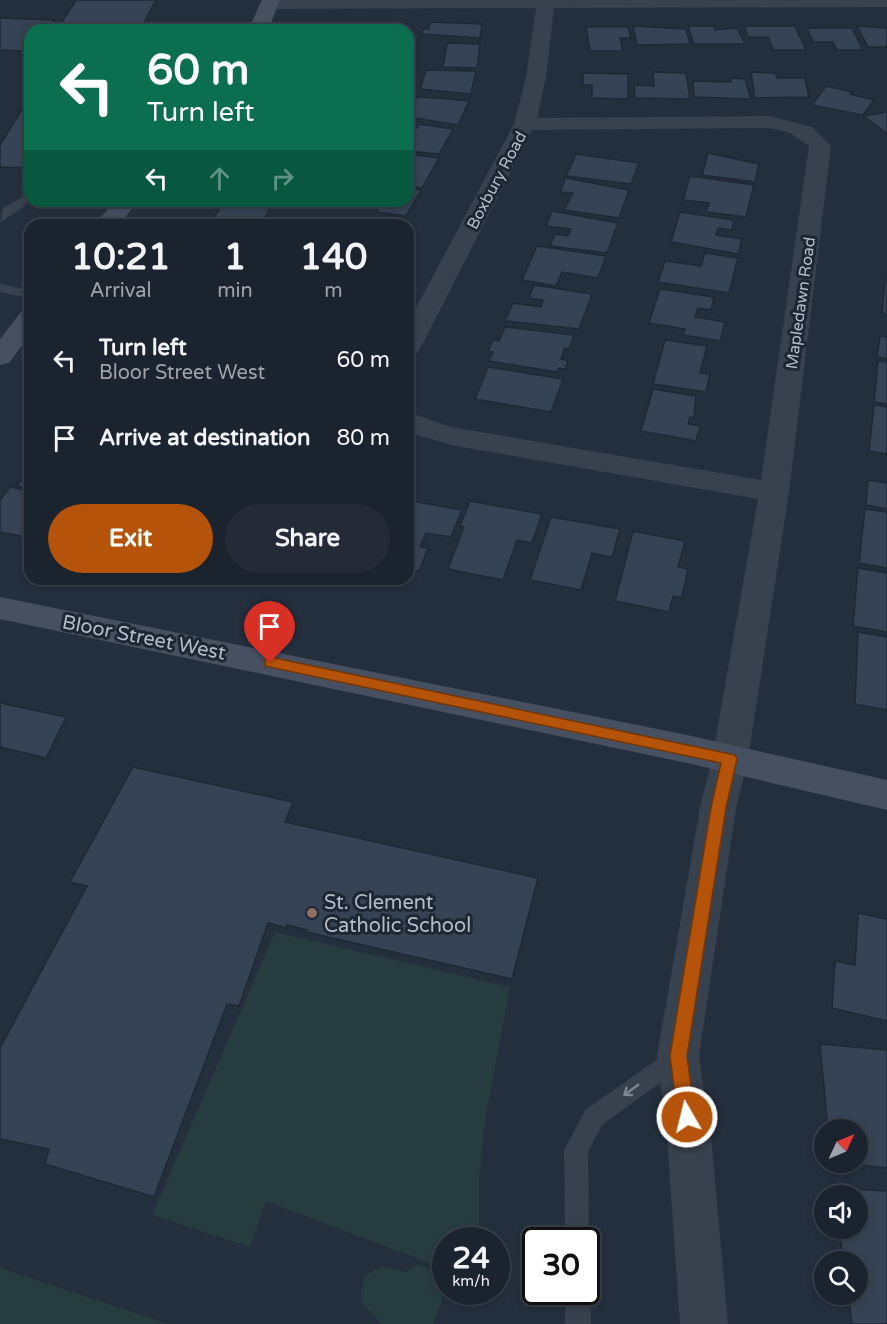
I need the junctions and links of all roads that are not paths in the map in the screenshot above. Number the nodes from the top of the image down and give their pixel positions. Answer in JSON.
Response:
{"nodes":[{"id":1,"x":546,"y":0,"type":"edge"},
{"id":2,"x":887,"y":1,"type":"edge"},
{"id":3,"x":270,"y":2,"type":"edge"},
{"id":4,"x":261,"y":24,"type":"edge"},
{"id":5,"x":525,"y":124,"type":"junction"},
{"id":6,"x":24,"y":200,"type":"edge"},
{"id":7,"x":122,"y":207,"type":"edge"},
{"id":8,"x":0,"y":219,"type":"edge"},
{"id":9,"x":111,"y":219,"type":"edge"},
{"id":10,"x":0,"y":288,"type":"edge"},
{"id":11,"x":24,"y":293,"type":"edge"},
{"id":12,"x":24,"y":325,"type":"edge"},
{"id":13,"x":414,"y":336,"type":"edge"},
{"id":14,"x":0,"y":357,"type":"edge"},
{"id":15,"x":414,"y":424,"type":"edge"},
{"id":16,"x":774,"y":492,"type":"junction"},
{"id":17,"x":0,"y":608,"type":"edge"},
{"id":18,"x":730,"y":759,"type":"junction"},
{"id":19,"x":887,"y":795,"type":"edge"},
{"id":20,"x":678,"y":1056,"type":"junction"},
{"id":21,"x":577,"y":1227,"type":"edge"},
{"id":22,"x":578,"y":1305,"type":"edge"},
{"id":23,"x":579,"y":1324,"type":"edge"},
{"id":24,"x":704,"y":1324,"type":"edge"}],
"edges":[{"from":1,"to":2,"type":"street"},
{"from":1,"to":3,"type":"street"},
{"from":1,"to":5,"type":"street","name":"Boxbury Road"},
{"from":3,"to":4,"type":"main road"},
{"from":5,"to":13,"type":"street","name":"Boxbury Road"},
{"from":5,"to":16,"type":"street","name":"Mapledawn Road"},
{"from":6,"to":8,"type":"lane"},
{"from":7,"to":9,"type":"main road"},
{"from":10,"to":11,"type":"lane"},
{"from":12,"to":14,"type":"main road"},
{"from":15,"to":16,"type":"street"},
{"from":16,"to":18,"type":"street","name":"Mapledawn Road"},
{"from":17,"to":18,"type":"main road","name":"Bloor Street West"},
{"from":18,"to":19,"type":"main road","name":"Bloor Street West"},
{"from":18,"to":20,"type":"street","name":"Mapledawn Road"},
{"from":20,"to":21,"type":"lane","one_way":true},
{"from":20,"to":24,"type":"street","name":"Mapledawn Road"},
{"from":22,"to":23,"type":"lane"}]}
